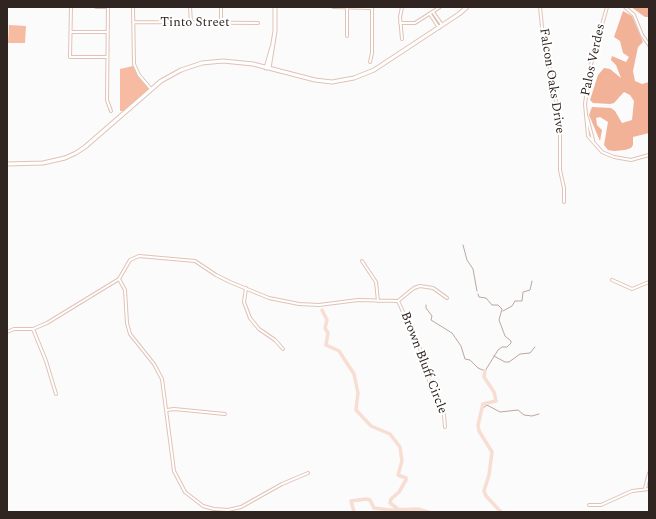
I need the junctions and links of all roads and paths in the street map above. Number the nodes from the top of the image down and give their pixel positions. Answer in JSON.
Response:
{"nodes":[{"id":1,"x":71,"y":7,"type":"edge"},
{"id":2,"x":96,"y":7,"type":"edge"},
{"id":3,"x":108,"y":7,"type":"edge"},
{"id":4,"x":133,"y":7,"type":"edge"},
{"id":5,"x":190,"y":7,"type":"edge"},
{"id":6,"x":221,"y":7,"type":"edge"},
{"id":7,"x":275,"y":7,"type":"edge"},
{"id":8,"x":333,"y":7,"type":"edge"},
{"id":9,"x":372,"y":7,"type":"edge"},
{"id":10,"x":402,"y":7,"type":"edge"},
{"id":11,"x":440,"y":7,"type":"edge"},
{"id":12,"x":467,"y":7,"type":"edge"},
{"id":13,"x":540,"y":7,"type":"edge"},
{"id":14,"x":606,"y":7,"type":"edge"},
{"id":15,"x":624,"y":7,"type":"edge"},
{"id":16,"x":347,"y":8,"type":"edge"},
{"id":17,"x":433,"y":12,"type":"junction"},
{"id":18,"x":430,"y":14,"type":"junction"},
{"id":19,"x":133,"y":22,"type":"junction"},
{"id":20,"x":191,"y":23,"type":"junction"},
{"id":21,"x":221,"y":23,"type":"junction"},
{"id":22,"x":258,"y":23,"type":"dead end"},
{"id":23,"x":400,"y":23,"type":"junction"},
{"id":24,"x":442,"y":25,"type":"junction"},
{"id":25,"x":439,"y":28,"type":"junction"},
{"id":26,"x":71,"y":32,"type":"junction"},
{"id":27,"x":107,"y":32,"type":"junction"},
{"id":28,"x":347,"y":36,"type":"dead end"},
{"id":29,"x":402,"y":39,"type":"dead end"},
{"id":30,"x":649,"y":45,"type":"edge"},
{"id":31,"x":107,"y":58,"type":"junction"},
{"id":32,"x":370,"y":62,"type":"dead end"},
{"id":33,"x":267,"y":68,"type":"junction"},
{"id":34,"x":151,"y":89,"type":"junction"},
{"id":35,"x":111,"y":111,"type":"dead end"},
{"id":36,"x":649,"y":155,"type":"edge"},
{"id":37,"x":7,"y":164,"type":"edge"},
{"id":38,"x":564,"y":202,"type":"dead end"},
{"id":39,"x":362,"y":261,"type":"dead end"},
{"id":40,"x":119,"y":279,"type":"junction"},
{"id":41,"x":612,"y":280,"type":"dead end"},
{"id":42,"x":649,"y":282,"type":"edge"},
{"id":43,"x":246,"y":288,"type":"junction"},
{"id":44,"x":447,"y":298,"type":"dead end"},
{"id":45,"x":398,"y":300,"type":"junction"},
{"id":46,"x":378,"y":301,"type":"junction"},
{"id":47,"x":33,"y":329,"type":"junction"},
{"id":48,"x":7,"y":332,"type":"edge"},
{"id":49,"x":283,"y":349,"type":"dead end"},
{"id":50,"x":56,"y":394,"type":"dead end"},
{"id":51,"x":166,"y":410,"type":"junction"},
{"id":52,"x":225,"y":414,"type":"dead end"},
{"id":53,"x":444,"y":427,"type":"dead end"},
{"id":54,"x":308,"y":473,"type":"dead end"},
{"id":55,"x":649,"y":473,"type":"edge"},
{"id":56,"x":645,"y":488,"type":"junction"},
{"id":57,"x":649,"y":488,"type":"edge"},
{"id":58,"x":589,"y":505,"type":"dead end"}],
"edges":[{"from":1,"to":26,"type":"street"},
{"from":2,"to":3,"type":"street"},
{"from":3,"to":27,"type":"street"},
{"from":4,"to":19,"type":"street"},
{"from":5,"to":20,"type":"street"},
{"from":6,"to":21,"type":"street"},
{"from":7,"to":33,"type":"street"},
{"from":8,"to":16,"type":"street"},
{"from":9,"to":16,"type":"street"},
{"from":9,"to":32,"type":"street"},
{"from":10,"to":23,"type":"street"},
{"from":11,"to":17,"type":"street"},
{"from":12,"to":24,"type":"street"},
{"from":13,"to":38,"type":"street","name":"Falcon Oaks Drive"},
{"from":14,"to":36,"type":"street","name":"Palos Verdes"},
{"from":15,"to":30,"type":"street"},
{"from":16,"to":28,"type":"street"},
{"from":17,"to":18,"type":"street"},
{"from":17,"to":24,"type":"street"},
{"from":18,"to":23,"type":"street"},
{"from":18,"to":25,"type":"street"},
{"from":19,"to":20,"type":"street","name":"Tinto Street"},
{"from":19,"to":34,"type":"street"},
{"from":20,"to":21,"type":"street","name":"Tinto Street"},
{"from":21,"to":22,"type":"street","name":"Tinto Street"},
{"from":23,"to":29,"type":"street"},
{"from":24,"to":25,"type":"street"},
{"from":25,"to":33,"type":"street"},
{"from":26,"to":27,"type":"street"},
{"from":26,"to":31,"type":"street"},
{"from":27,"to":31,"type":"street"},
{"from":31,"to":35,"type":"street"},
{"from":33,"to":34,"type":"street"},
{"from":34,"to":37,"type":"street"},
{"from":39,"to":46,"type":"street"},
{"from":40,"to":43,"type":"street"},
{"from":40,"to":47,"type":"street"},
{"from":40,"to":51,"type":"street"},
{"from":41,"to":42,"type":"street"},
{"from":43,"to":46,"type":"street"},
{"from":43,"to":49,"type":"street"},
{"from":44,"to":45,"type":"street"},
{"from":45,"to":46,"type":"street"},
{"from":45,"to":53,"type":"street","name":"Brown Bluff Circle"},
{"from":47,"to":48,"type":"street"},
{"from":47,"to":50,"type":"street"},
{"from":51,"to":52,"type":"street"},
{"from":51,"to":54,"type":"street"},
{"from":55,"to":56,"type":"street"},
{"from":56,"to":57,"type":"street"},
{"from":56,"to":58,"type":"street"}]}
